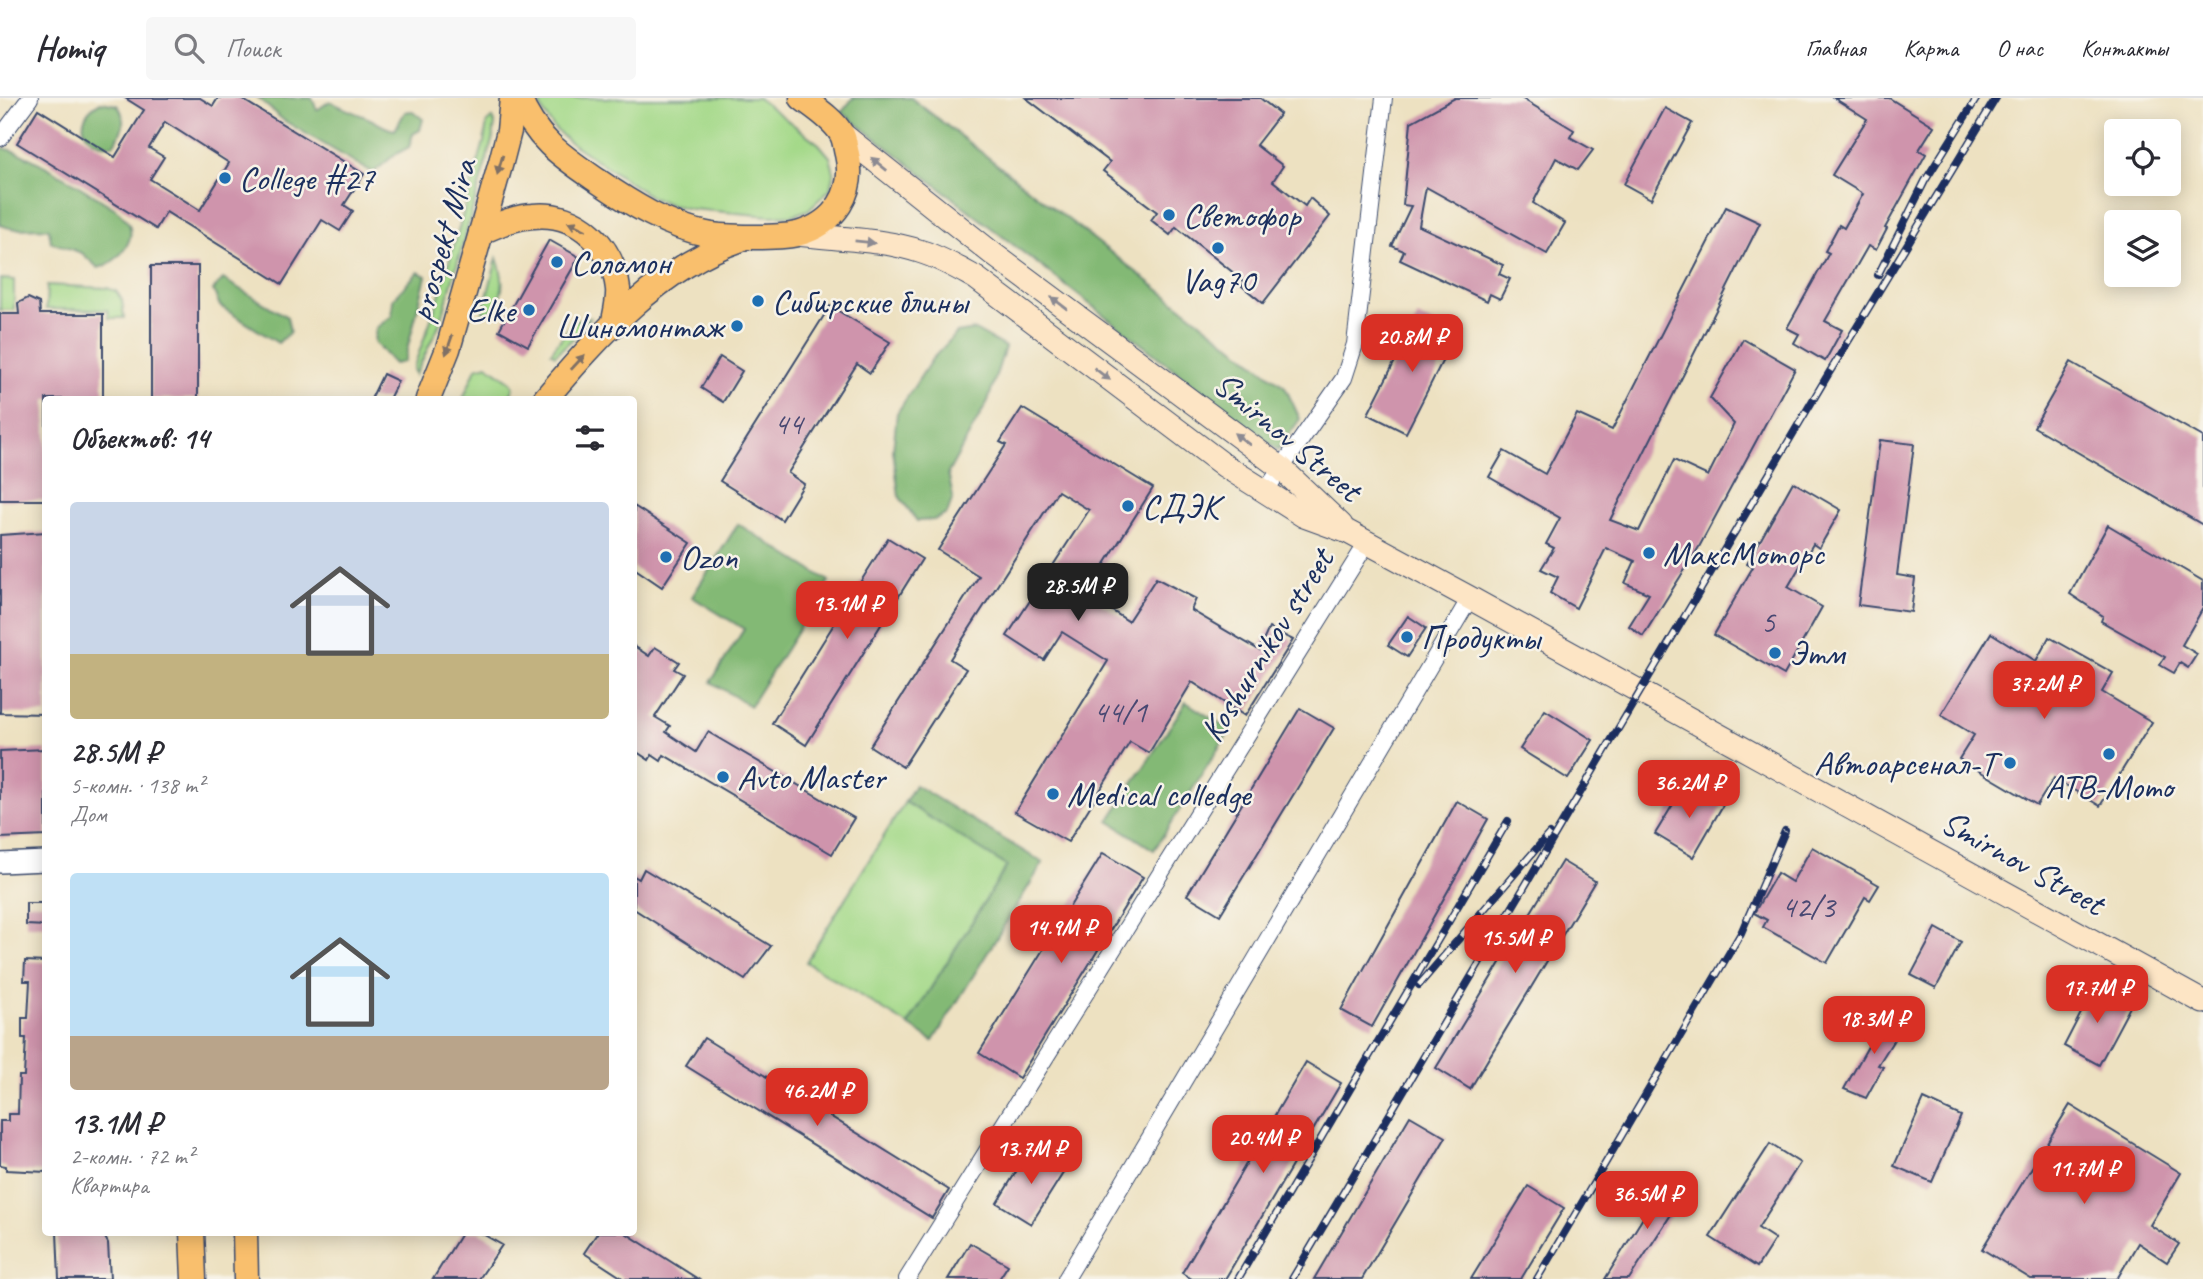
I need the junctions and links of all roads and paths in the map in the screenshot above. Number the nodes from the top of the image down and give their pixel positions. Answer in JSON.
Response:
{"nodes":[{"id":1,"x":30,"y":98,"type":"edge"},
{"id":2,"x":512,"y":98,"type":"edge"},
{"id":3,"x":519,"y":98,"type":"edge"},
{"id":4,"x":802,"y":98,"type":"edge"},
{"id":5,"x":1384,"y":98,"type":"edge"},
{"id":6,"x":842,"y":134,"type":"junction"},
{"id":7,"x":0,"y":138,"type":"edge"},
{"id":8,"x":481,"y":233,"type":"junction"},
{"id":9,"x":797,"y":234,"type":"junction"},
{"id":10,"x":750,"y":236,"type":"junction"},
{"id":11,"x":612,"y":326,"type":"junction"},
{"id":12,"x":429,"y":396,"type":"edge"},
{"id":13,"x":548,"y":396,"type":"edge"},
{"id":14,"x":1281,"y":468,"type":"junction"},
{"id":15,"x":1264,"y":493,"type":"junction"},
{"id":16,"x":1358,"y":537,"type":"junction"},
{"id":17,"x":1470,"y":598,"type":"junction"},
{"id":18,"x":42,"y":861,"type":"edge"},
{"id":19,"x":0,"y":863,"type":"edge"},
{"id":20,"x":2203,"y":1002,"type":"edge"},
{"id":21,"x":192,"y":1236,"type":"edge"},
{"id":22,"x":245,"y":1236,"type":"edge"},
{"id":23,"x":194,"y":1279,"type":"edge"},
{"id":24,"x":246,"y":1279,"type":"edge"},
{"id":25,"x":907,"y":1279,"type":"edge"},
{"id":26,"x":1066,"y":1279,"type":"edge"}],
"edges":[{"from":1,"to":7,"type":"street"},
{"from":2,"to":8,"type":"main road","name":"prospekt Mira","one_way":true},
{"from":3,"to":10,"type":"main road"},
{"from":4,"to":6,"type":"main road"},
{"from":5,"to":14,"type":"street"},
{"from":6,"to":9,"type":"main road"},
{"from":14,"to":6,"type":"main road","name":"Smirnov Street","one_way":true},
{"from":11,"to":8,"type":"main road","one_way":true},
{"from":8,"to":12,"type":"main road","name":"prospekt Mira","one_way":true},
{"from":9,"to":10,"type":"main road"},
{"from":9,"to":15,"type":"main road","name":"Smirnov Street","one_way":true},
{"from":10,"to":11,"type":"main road"},
{"from":13,"to":11,"type":"main road","one_way":true},
{"from":14,"to":15,"type":"street"},
{"from":14,"to":16,"type":"main road","name":"Smirnov Street"},
{"from":15,"to":16,"type":"main road","name":"Smirnov Street"},
{"from":16,"to":17,"type":"main road","name":"Smirnov Street"},
{"from":16,"to":25,"type":"street","name":"Koshurnikov street"},
{"from":17,"to":20,"type":"main road","name":"Smirnov Street"},
{"from":17,"to":26,"type":"street"},
{"from":18,"to":19,"type":"street"},
{"from":21,"to":23,"type":"main road"},
{"from":22,"to":24,"type":"main road"}]}
